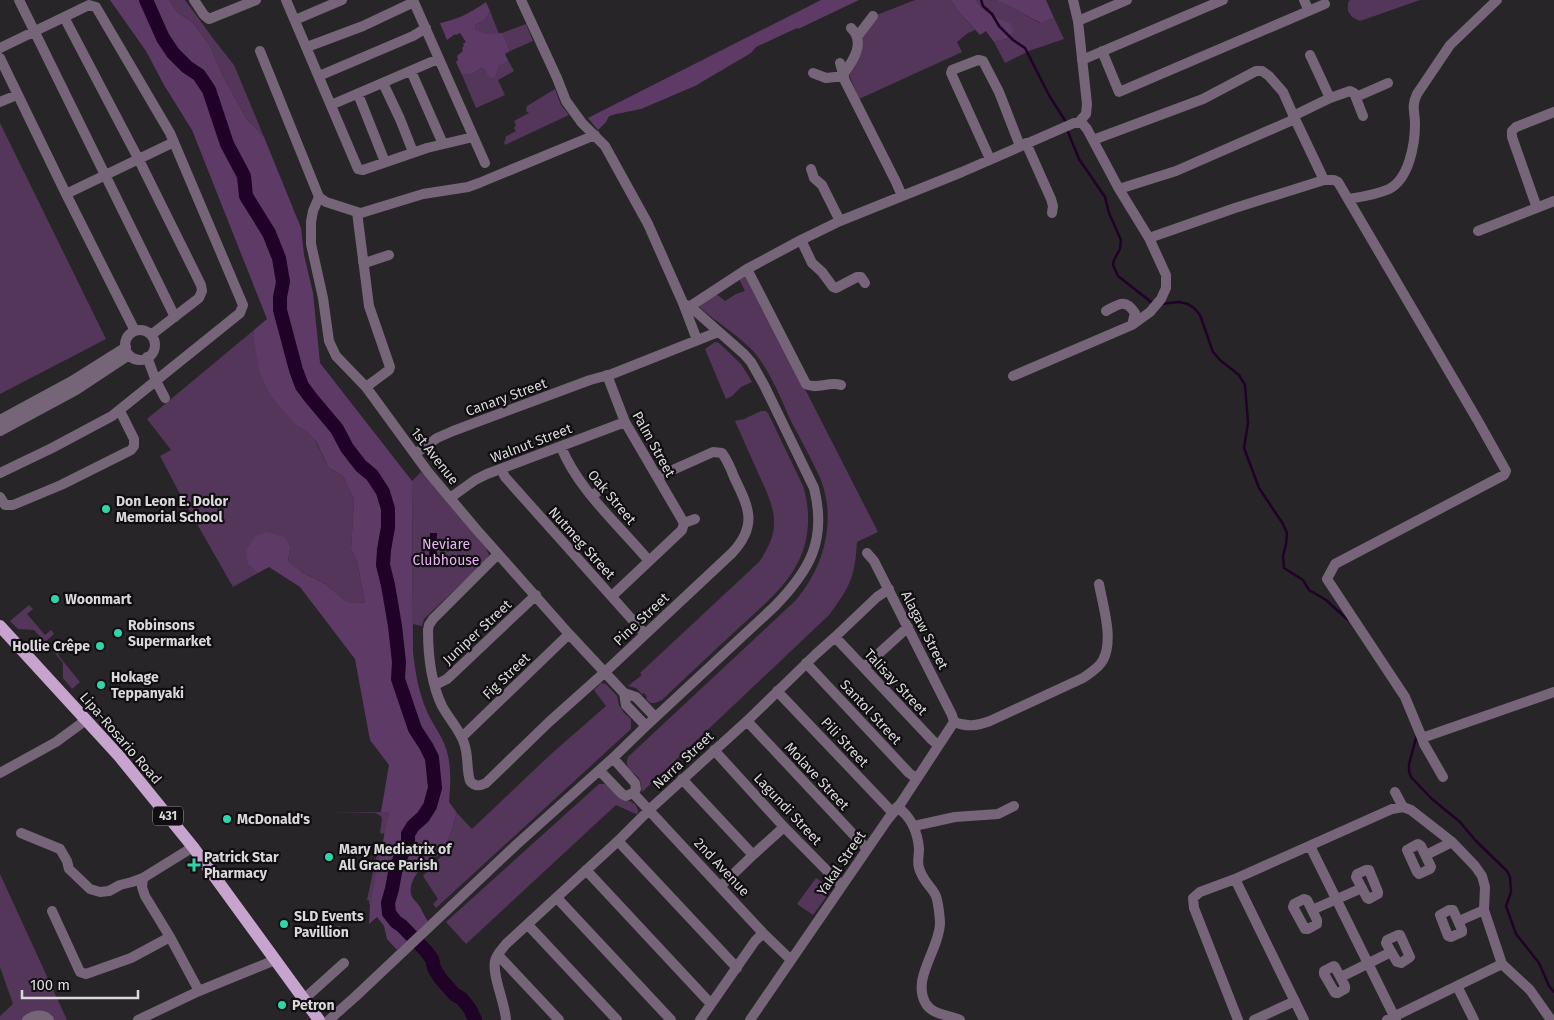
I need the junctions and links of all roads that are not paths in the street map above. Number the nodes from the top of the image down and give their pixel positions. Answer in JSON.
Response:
{"nodes":[{"id":1,"x":19,"y":0,"type":"edge"},
{"id":2,"x":194,"y":0,"type":"edge"},
{"id":3,"x":256,"y":0,"type":"edge"},
{"id":4,"x":286,"y":0,"type":"edge"},
{"id":5,"x":342,"y":0,"type":"edge"},
{"id":6,"x":521,"y":0,"type":"edge"},
{"id":7,"x":1073,"y":0,"type":"edge"},
{"id":8,"x":1127,"y":0,"type":"edge"},
{"id":9,"x":1223,"y":0,"type":"edge"},
{"id":10,"x":1304,"y":0,"type":"edge"},
{"id":11,"x":1497,"y":0,"type":"edge"},
{"id":12,"x":414,"y":1,"type":"edge"},
{"id":13,"x":1325,"y":4,"type":"dead end"},
{"id":14,"x":1309,"y":11,"type":"junction"},
{"id":15,"x":873,"y":16,"type":"dead end"},
{"id":16,"x":64,"y":17,"type":"junction"},
{"id":17,"x":295,"y":20,"type":"junction"},
{"id":18,"x":1078,"y":20,"type":"junction"},
{"id":19,"x":426,"y":28,"type":"junction"},
{"id":20,"x":34,"y":31,"type":"junction"},
{"id":21,"x":307,"y":47,"type":"junction"},
{"id":22,"x":0,"y":48,"type":"edge"},
{"id":23,"x":260,"y":51,"type":"dead end"},
{"id":24,"x":1102,"y":51,"type":"junction"},
{"id":25,"x":1310,"y":55,"type":"dead end"},
{"id":26,"x":0,"y":58,"type":"edge"},
{"id":27,"x":438,"y":58,"type":"junction"},
{"id":28,"x":1082,"y":60,"type":"junction"},
{"id":29,"x":840,"y":63,"type":"dead end"},
{"id":30,"x":411,"y":71,"type":"junction"},
{"id":31,"x":813,"y":73,"type":"dead end"},
{"id":32,"x":844,"y":75,"type":"junction"},
{"id":33,"x":319,"y":76,"type":"junction"},
{"id":34,"x":1388,"y":83,"type":"dead end"},
{"id":35,"x":383,"y":84,"type":"junction"},
{"id":36,"x":17,"y":94,"type":"junction"},
{"id":37,"x":358,"y":94,"type":"junction"},
{"id":38,"x":1356,"y":97,"type":"junction"},
{"id":39,"x":1330,"y":98,"type":"junction"},
{"id":40,"x":0,"y":102,"type":"edge"},
{"id":41,"x":332,"y":104,"type":"junction"},
{"id":42,"x":1554,"y":112,"type":"edge"},
{"id":43,"x":1363,"y":116,"type":"dead end"},
{"id":44,"x":1294,"y":117,"type":"junction"},
{"id":45,"x":1079,"y":122,"type":"junction"},
{"id":46,"x":595,"y":135,"type":"junction"},
{"id":47,"x":473,"y":137,"type":"junction"},
{"id":48,"x":1093,"y":140,"type":"junction"},
{"id":49,"x":174,"y":142,"type":"junction"},
{"id":50,"x":443,"y":144,"type":"junction"},
{"id":51,"x":1023,"y":145,"type":"junction"},
{"id":52,"x":413,"y":152,"type":"junction"},
{"id":53,"x":990,"y":159,"type":"junction"},
{"id":54,"x":139,"y":160,"type":"junction"},
{"id":55,"x":386,"y":162,"type":"junction"},
{"id":56,"x":485,"y":163,"type":"dead end"},
{"id":57,"x":811,"y":169,"type":"dead end"},
{"id":58,"x":106,"y":175,"type":"junction"},
{"id":59,"x":1324,"y":180,"type":"junction"},
{"id":60,"x":1119,"y":189,"type":"junction"},
{"id":61,"x":66,"y":194,"type":"junction"},
{"id":62,"x":902,"y":196,"type":"junction"},
{"id":63,"x":320,"y":197,"type":"junction"},
{"id":64,"x":1348,"y":199,"type":"junction"},
{"id":65,"x":1554,"y":201,"type":"edge"},
{"id":66,"x":1537,"y":208,"type":"junction"},
{"id":67,"x":357,"y":212,"type":"junction"},
{"id":68,"x":1052,"y":213,"type":"dead end"},
{"id":69,"x":840,"y":221,"type":"junction"},
{"id":70,"x":1478,"y":231,"type":"dead end"},
{"id":71,"x":1149,"y":238,"type":"junction"},
{"id":72,"x":801,"y":240,"type":"junction"},
{"id":73,"x":389,"y":255,"type":"dead end"},
{"id":74,"x":363,"y":262,"type":"junction"},
{"id":75,"x":747,"y":269,"type":"junction"},
{"id":76,"x":865,"y":283,"type":"dead end"},
{"id":77,"x":686,"y":305,"type":"junction"},
{"id":78,"x":1106,"y":311,"type":"dead end"},
{"id":79,"x":175,"y":317,"type":"junction"},
{"id":80,"x":1132,"y":325,"type":"junction"},
{"id":81,"x":135,"y":331,"type":"junction"},
{"id":82,"x":718,"y":332,"type":"junction"},
{"id":83,"x":151,"y":335,"type":"junction"},
{"id":84,"x":697,"y":340,"type":"junction"},
{"id":85,"x":128,"y":351,"type":"junction"},
{"id":86,"x":147,"y":357,"type":"junction"},
{"id":87,"x":609,"y":375,"type":"junction"},
{"id":88,"x":1013,"y":376,"type":"dead end"},
{"id":89,"x":156,"y":381,"type":"junction"},
{"id":90,"x":841,"y":384,"type":"dead end"},
{"id":91,"x":366,"y":388,"type":"junction"},
{"id":92,"x":165,"y":398,"type":"dead end"},
{"id":93,"x":120,"y":411,"type":"junction"},
{"id":94,"x":0,"y":420,"type":"edge"},
{"id":95,"x":625,"y":422,"type":"junction"},
{"id":96,"x":0,"y":431,"type":"edge"},
{"id":97,"x":561,"y":447,"type":"junction"},
{"id":98,"x":415,"y":454,"type":"junction"},
{"id":99,"x":501,"y":469,"type":"junction"},
{"id":100,"x":0,"y":473,"type":"edge"},
{"id":101,"x":658,"y":477,"type":"junction"},
{"id":102,"x":601,"y":489,"type":"dead end"},
{"id":103,"x":592,"y":496,"type":"junction"},
{"id":104,"x":0,"y":497,"type":"edge"},
{"id":105,"x":450,"y":498,"type":"junction"},
{"id":106,"x":695,"y":519,"type":"dead end"},
{"id":107,"x":684,"y":523,"type":"junction"},
{"id":108,"x":867,"y":552,"type":"dead end"},
{"id":109,"x":498,"y":554,"type":"junction"},
{"id":110,"x":649,"y":562,"type":"junction"},
{"id":111,"x":1099,"y":584,"type":"dead end"},
{"id":112,"x":889,"y":589,"type":"junction"},
{"id":113,"x":536,"y":595,"type":"junction"},
{"id":114,"x":612,"y":596,"type":"junction"},
{"id":115,"x":0,"y":626,"type":"edge"},
{"id":116,"x":908,"y":628,"type":"junction"},
{"id":117,"x":569,"y":634,"type":"junction"},
{"id":118,"x":645,"y":634,"type":"junction"},
{"id":119,"x":835,"y":637,"type":"junction"},
{"id":120,"x":806,"y":663,"type":"junction"},
{"id":121,"x":864,"y":667,"type":"junction"},
{"id":122,"x":605,"y":672,"type":"junction"},
{"id":123,"x":434,"y":685,"type":"junction"},
{"id":124,"x":777,"y":691,"type":"junction"},
{"id":125,"x":1554,"y":692,"type":"edge"},
{"id":126,"x":624,"y":693,"type":"junction"},
{"id":127,"x":655,"y":717,"type":"junction"},
{"id":128,"x":86,"y":720,"type":"junction"},
{"id":129,"x":747,"y":721,"type":"junction"},
{"id":130,"x":954,"y":722,"type":"junction"},
{"id":131,"x":646,"y":726,"type":"junction"},
{"id":132,"x":462,"y":737,"type":"junction"},
{"id":133,"x":1422,"y":738,"type":"junction"},
{"id":134,"x":938,"y":745,"type":"junction"},
{"id":135,"x":714,"y":750,"type":"junction"},
{"id":136,"x":613,"y":758,"type":"junction"},
{"id":137,"x":623,"y":770,"type":"junction"},
{"id":138,"x":600,"y":771,"type":"junction"},
{"id":139,"x":0,"y":773,"type":"edge"},
{"id":140,"x":1443,"y":777,"type":"dead end"},
{"id":141,"x":916,"y":778,"type":"junction"},
{"id":142,"x":682,"y":779,"type":"junction"},
{"id":143,"x":610,"y":781,"type":"junction"},
{"id":144,"x":1395,"y":792,"type":"dead end"},
{"id":145,"x":634,"y":793,"type":"junction"},
{"id":146,"x":1014,"y":806,"type":"dead end"},
{"id":147,"x":1402,"y":807,"type":"junction"},
{"id":148,"x":649,"y":810,"type":"junction"},
{"id":149,"x":895,"y":810,"type":"junction"},
{"id":150,"x":914,"y":826,"type":"junction"},
{"id":151,"x":784,"y":827,"type":"junction"},
{"id":152,"x":21,"y":833,"type":"dead end"},
{"id":153,"x":618,"y":842,"type":"junction"},
{"id":154,"x":1452,"y":842,"type":"junction"},
{"id":155,"x":1310,"y":846,"type":"junction"},
{"id":156,"x":194,"y":847,"type":"junction"},
{"id":157,"x":867,"y":850,"type":"junction"},
{"id":158,"x":752,"y":855,"type":"junction"},
{"id":159,"x":1426,"y":855,"type":"dead end"},
{"id":160,"x":586,"y":870,"type":"junction"},
{"id":161,"x":143,"y":878,"type":"junction"},
{"id":162,"x":1235,"y":878,"type":"junction"},
{"id":163,"x":721,"y":886,"type":"junction"},
{"id":164,"x":842,"y":886,"type":"junction"},
{"id":165,"x":1362,"y":888,"type":"dead end"},
{"id":166,"x":557,"y":898,"type":"junction"},
{"id":167,"x":1336,"y":899,"type":"junction"},
{"id":168,"x":1312,"y":910,"type":"dead end"},
{"id":169,"x":1484,"y":910,"type":"junction"},
{"id":170,"x":52,"y":911,"type":"dead end"},
{"id":171,"x":1459,"y":921,"type":"dead end"},
{"id":172,"x":528,"y":925,"type":"junction"},
{"id":173,"x":763,"y":932,"type":"junction"},
{"id":174,"x":170,"y":937,"type":"junction"},
{"id":175,"x":1391,"y":952,"type":"dead end"},
{"id":176,"x":498,"y":955,"type":"junction"},
{"id":177,"x":275,"y":960,"type":"junction"},
{"id":178,"x":791,"y":960,"type":"junction"},
{"id":179,"x":344,"y":963,"type":"dead end"},
{"id":180,"x":1369,"y":964,"type":"junction"},
{"id":181,"x":1502,"y":964,"type":"junction"},
{"id":182,"x":737,"y":968,"type":"junction"},
{"id":183,"x":1341,"y":977,"type":"dead end"},
{"id":184,"x":1457,"y":986,"type":"junction"},
{"id":185,"x":199,"y":991,"type":"junction"},
{"id":186,"x":304,"y":999,"type":"junction"},
{"id":187,"x":1295,"y":1001,"type":"junction"},
{"id":188,"x":711,"y":1004,"type":"junction"},
{"id":189,"x":1392,"y":1019,"type":"edge"},
{"id":190,"x":27,"y":1020,"type":"edge"},
{"id":191,"x":49,"y":1020,"type":"edge"},
{"id":192,"x":138,"y":1020,"type":"edge"},
{"id":193,"x":319,"y":1020,"type":"edge"},
{"id":194,"x":329,"y":1020,"type":"edge"},
{"id":195,"x":506,"y":1020,"type":"edge"},
{"id":196,"x":559,"y":1020,"type":"edge"},
{"id":197,"x":617,"y":1020,"type":"edge"},
{"id":198,"x":671,"y":1020,"type":"edge"},
{"id":199,"x":700,"y":1020,"type":"edge"},
{"id":200,"x":750,"y":1020,"type":"edge"},
{"id":201,"x":960,"y":1020,"type":"edge"},
{"id":202,"x":1238,"y":1020,"type":"edge"},
{"id":203,"x":1254,"y":1020,"type":"edge"},
{"id":204,"x":1304,"y":1020,"type":"edge"},
{"id":205,"x":1474,"y":1020,"type":"edge"},
{"id":206,"x":1550,"y":1020,"type":"edge"}],
"edges":[{"from":1,"to":20,"type":"street"},
{"from":2,"to":3,"type":"street"},
{"from":4,"to":17,"type":"street"},
{"from":5,"to":17,"type":"street"},
{"from":6,"to":46,"type":"street"},
{"from":7,"to":18,"type":"street"},
{"from":8,"to":18,"type":"street"},
{"from":9,"to":24,"type":"street"},
{"from":10,"to":14,"type":"street"},
{"from":11,"to":64,"type":"street"},
{"from":12,"to":19,"type":"street"},
{"from":12,"to":21,"type":"street"},
{"from":13,"to":14,"type":"street"},
{"from":14,"to":24,"type":"street"},
{"from":15,"to":32,"type":"street"},
{"from":16,"to":20,"type":"street"},
{"from":16,"to":49,"type":"street"},
{"from":16,"to":54,"type":"street"},
{"from":17,"to":21,"type":"street"},
{"from":18,"to":28,"type":"street"},
{"from":19,"to":27,"type":"street"},
{"from":19,"to":33,"type":"street"},
{"from":20,"to":22,"type":"street"},
{"from":20,"to":58,"type":"street"},
{"from":21,"to":33,"type":"street"},
{"from":23,"to":63,"type":"street"},
{"from":24,"to":28,"type":"street"},
{"from":25,"to":39,"type":"street"},
{"from":26,"to":36,"type":"street"},
{"from":27,"to":30,"type":"street"},
{"from":27,"to":47,"type":"street"},
{"from":28,"to":45,"type":"street"},
{"from":29,"to":32,"type":"street"},
{"from":30,"to":35,"type":"street"},
{"from":30,"to":50,"type":"street"},
{"from":31,"to":32,"type":"street"},
{"from":32,"to":62,"type":"street"},
{"from":33,"to":41,"type":"street"},
{"from":34,"to":38,"type":"street"},
{"from":35,"to":37,"type":"street"},
{"from":35,"to":52,"type":"street"},
{"from":36,"to":40,"type":"street"},
{"from":36,"to":61,"type":"street"},
{"from":37,"to":41,"type":"street"},
{"from":37,"to":55,"type":"street"},
{"from":38,"to":39,"type":"street"},
{"from":38,"to":43,"type":"street"},
{"from":39,"to":44,"type":"street"},
{"from":41,"to":55,"type":"street"},
{"from":42,"to":66,"type":"street"},
{"from":44,"to":48,"type":"street"},
{"from":44,"to":59,"type":"street"},
{"from":44,"to":60,"type":"street"},
{"from":45,"to":48,"type":"street"},
{"from":45,"to":51,"type":"street"},
{"from":46,"to":67,"type":"street"},
{"from":46,"to":77,"type":"street"},
{"from":47,"to":50,"type":"street"},
{"from":47,"to":56,"type":"street"},
{"from":48,"to":60,"type":"street"},
{"from":49,"to":54,"type":"street"},
{"from":49,"to":89,"type":"street"},
{"from":50,"to":52,"type":"street"},
{"from":51,"to":53,"type":"street"},
{"from":51,"to":53,"type":"street"},
{"from":51,"to":68,"type":"street"},
{"from":52,"to":55,"type":"street"},
{"from":53,"to":62,"type":"street"},
{"from":54,"to":58,"type":"street"},
{"from":54,"to":79,"type":"street"},
{"from":57,"to":69,"type":"street"},
{"from":58,"to":61,"type":"street"},
{"from":58,"to":79,"type":"street"},
{"from":59,"to":64,"type":"street"},
{"from":59,"to":71,"type":"street"},
{"from":60,"to":71,"type":"street"},
{"from":61,"to":81,"type":"street"},
{"from":62,"to":69,"type":"street"},
{"from":63,"to":67,"type":"street"},
{"from":63,"to":91,"type":"street","name":"1st Avenue"},
{"from":64,"to":133,"type":"street"},
{"from":65,"to":66,"type":"street"},
{"from":66,"to":70,"type":"street"},
{"from":67,"to":74,"type":"street"},
{"from":69,"to":72,"type":"street"},
{"from":71,"to":80,"type":"street"},
{"from":72,"to":75,"type":"street"},
{"from":72,"to":76,"type":"street"},
{"from":73,"to":74,"type":"street"},
{"from":74,"to":91,"type":"street"},
{"from":75,"to":77,"type":"street"},
{"from":75,"to":90,"type":"street"},
{"from":77,"to":82,"type":"street"},
{"from":77,"to":84,"type":"street"},
{"from":78,"to":80,"type":"street"},
{"from":79,"to":83,"type":"street"},
{"from":80,"to":88,"type":"street"},
{"from":81,"to":83,"type":"street"},
{"from":81,"to":85,"type":"street"},
{"from":82,"to":84,"type":"street","name":"Canary Street"},
{"from":82,"to":127,"type":"street"},
{"from":83,"to":86,"type":"street"},
{"from":84,"to":87,"type":"street","name":"Canary Street"},
{"from":85,"to":86,"type":"street"},
{"from":85,"to":94,"type":"street"},
{"from":85,"to":96,"type":"street"},
{"from":86,"to":89,"type":"street"},
{"from":87,"to":95,"type":"street","name":"Palm Street"},
{"from":87,"to":98,"type":"street","name":"Canary Street"},
{"from":89,"to":92,"type":"street"},
{"from":89,"to":93,"type":"street"},
{"from":91,"to":98,"type":"street","name":"1st Avenue"},
{"from":93,"to":100,"type":"street"},
{"from":93,"to":104,"type":"street"},
{"from":95,"to":97,"type":"street","name":"Walnut Street"},
{"from":95,"to":101,"type":"street","name":"Palm Street"},
{"from":97,"to":99,"type":"street","name":"Walnut Street"},
{"from":97,"to":103,"type":"street","name":"Oak Street"},
{"from":98,"to":105,"type":"street","name":"1st Avenue"},
{"from":99,"to":105,"type":"street","name":"Walnut Street"},
{"from":99,"to":114,"type":"street","name":"Nutmeg Street"},
{"from":101,"to":107,"type":"street","name":"Palm Street"},
{"from":101,"to":118,"type":"street","name":"Pine Street"},
{"from":102,"to":103,"type":"street"},
{"from":103,"to":110,"type":"street","name":"Oak Street"},
{"from":105,"to":109,"type":"street","name":"1st Avenue"},
{"from":106,"to":107,"type":"street"},
{"from":107,"to":110,"type":"street"},
{"from":108,"to":112,"type":"street","name":"Alagaw Street"},
{"from":109,"to":113,"type":"street","name":"1st Avenue"},
{"from":109,"to":123,"type":"street"},
{"from":110,"to":114,"type":"street"},
{"from":111,"to":130,"type":"street"},
{"from":112,"to":116,"type":"street","name":"Alagaw Street"},
{"from":112,"to":119,"type":"street","name":"Narra Street"},
{"from":113,"to":117,"type":"street","name":"1st Avenue"},
{"from":113,"to":123,"type":"street","name":"Juniper Street"},
{"from":114,"to":118,"type":"street","name":"Nutmeg Street"},
{"from":115,"to":128,"type":"main road","name":"Lipa-Rosario Road","number":"431"},
{"from":116,"to":121,"type":"street"},
{"from":116,"to":130,"type":"street","name":"Alagaw Street"},
{"from":117,"to":122,"type":"street","name":"1st Avenue"},
{"from":117,"to":132,"type":"street","name":"Fig Street"},
{"from":118,"to":122,"type":"street","name":"Pine Street"},
{"from":119,"to":120,"type":"street","name":"Narra Street"},
{"from":119,"to":121,"type":"street","name":"Talisay Street"},
{"from":120,"to":124,"type":"street","name":"Narra Street"},
{"from":120,"to":141,"type":"street","name":"Santol Street"},
{"from":121,"to":134,"type":"street","name":"Talisay Street"},
{"from":122,"to":126,"type":"street","name":"1st Avenue"},
{"from":122,"to":132,"type":"street","name":"Pine Street"},
{"from":123,"to":132,"type":"street"},
{"from":124,"to":129,"type":"street","name":"Narra Street"},
{"from":124,"to":149,"type":"street","name":"Pili Street"},
{"from":125,"to":133,"type":"street"},
{"from":126,"to":127,"type":"street"},
{"from":126,"to":131,"type":"street"},
{"from":127,"to":131,"type":"street"},
{"from":128,"to":139,"type":"street"},
{"from":128,"to":156,"type":"main road","name":"Lipa-Rosario Road","number":"431"},
{"from":129,"to":135,"type":"street","name":"Narra Street"},
{"from":129,"to":157,"type":"street","name":"Molave Street"},
{"from":130,"to":134,"type":"street","name":"Yakal Street"},
{"from":131,"to":136,"type":"street"},
{"from":133,"to":140,"type":"street"},
{"from":134,"to":141,"type":"street","name":"Yakal Street"},
{"from":135,"to":142,"type":"street","name":"Narra Street"},
{"from":135,"to":151,"type":"street","name":"Lagundi Street"},
{"from":136,"to":137,"type":"street"},
{"from":136,"to":138,"type":"street"},
{"from":137,"to":143,"type":"street"},
{"from":137,"to":145,"type":"street"},
{"from":138,"to":143,"type":"street"},
{"from":138,"to":194,"type":"street"},
{"from":141,"to":149,"type":"street","name":"Yakal Street"},
{"from":142,"to":148,"type":"street","name":"Narra Street"},
{"from":142,"to":158,"type":"street"},
{"from":143,"to":145,"type":"street"},
{"from":144,"to":147,"type":"street"},
{"from":145,"to":148,"type":"street","name":"2nd Avenue"},
{"from":146,"to":150,"type":"street"},
{"from":147,"to":154,"type":"street"},
{"from":147,"to":155,"type":"street"},
{"from":148,"to":153,"type":"street","name":"Narra Street"},
{"from":148,"to":163,"type":"street","name":"2nd Avenue"},
{"from":149,"to":150,"type":"street","name":"Pili Street"},
{"from":149,"to":157,"type":"street","name":"Yakal Street"},
{"from":150,"to":201,"type":"street"},
{"from":151,"to":158,"type":"street"},
{"from":151,"to":164,"type":"street","name":"Lagundi Street"},
{"from":152,"to":161,"type":"street"},
{"from":153,"to":160,"type":"street","name":"Narra Street"},
{"from":153,"to":182,"type":"street"},
{"from":154,"to":159,"type":"street"},
{"from":154,"to":169,"type":"street"},
{"from":155,"to":162,"type":"street"},
{"from":155,"to":167,"type":"street"},
{"from":156,"to":161,"type":"street"},
{"from":156,"to":177,"type":"main road","name":"Lipa-Rosario Road","number":"431"},
{"from":157,"to":164,"type":"street","name":"Yakal Street"},
{"from":158,"to":163,"type":"street"},
{"from":160,"to":166,"type":"street","name":"Narra Street"},
{"from":160,"to":188,"type":"street"},
{"from":161,"to":174,"type":"street"},
{"from":162,"to":187,"type":"street"},
{"from":162,"to":202,"type":"street"},
{"from":163,"to":173,"type":"street","name":"2nd Avenue"},
{"from":164,"to":178,"type":"street","name":"Yakal Street"},
{"from":165,"to":167,"type":"street"},
{"from":166,"to":172,"type":"street","name":"Narra Street"},
{"from":166,"to":198,"type":"street"},
{"from":167,"to":168,"type":"street"},
{"from":167,"to":180,"type":"street"},
{"from":169,"to":171,"type":"street"},
{"from":169,"to":181,"type":"street"},
{"from":170,"to":174,"type":"street"},
{"from":172,"to":176,"type":"street","name":"Narra Street"},
{"from":172,"to":197,"type":"street"},
{"from":173,"to":178,"type":"street","name":"2nd Avenue"},
{"from":173,"to":182,"type":"street"},
{"from":174,"to":185,"type":"street"},
{"from":175,"to":180,"type":"street"},
{"from":176,"to":195,"type":"street"},
{"from":176,"to":196,"type":"street"},
{"from":177,"to":185,"type":"street"},
{"from":177,"to":186,"type":"main road","name":"Lipa-Rosario Road","number":"431"},
{"from":178,"to":200,"type":"street","name":"Yakal Street"},
{"from":179,"to":186,"type":"street"},
{"from":180,"to":183,"type":"street"},
{"from":180,"to":189,"type":"street"},
{"from":181,"to":184,"type":"street"},
{"from":181,"to":206,"type":"street"},
{"from":182,"to":188,"type":"street"},
{"from":184,"to":189,"type":"street"},
{"from":184,"to":205,"type":"street"},
{"from":185,"to":192,"type":"street"},
{"from":186,"to":193,"type":"main road","name":"Lipa-Rosario Road","number":"431"},
{"from":187,"to":203,"type":"street"},
{"from":187,"to":204,"type":"street"},
{"from":188,"to":199,"type":"street"},
{"from":190,"to":191,"type":"street"}]}
